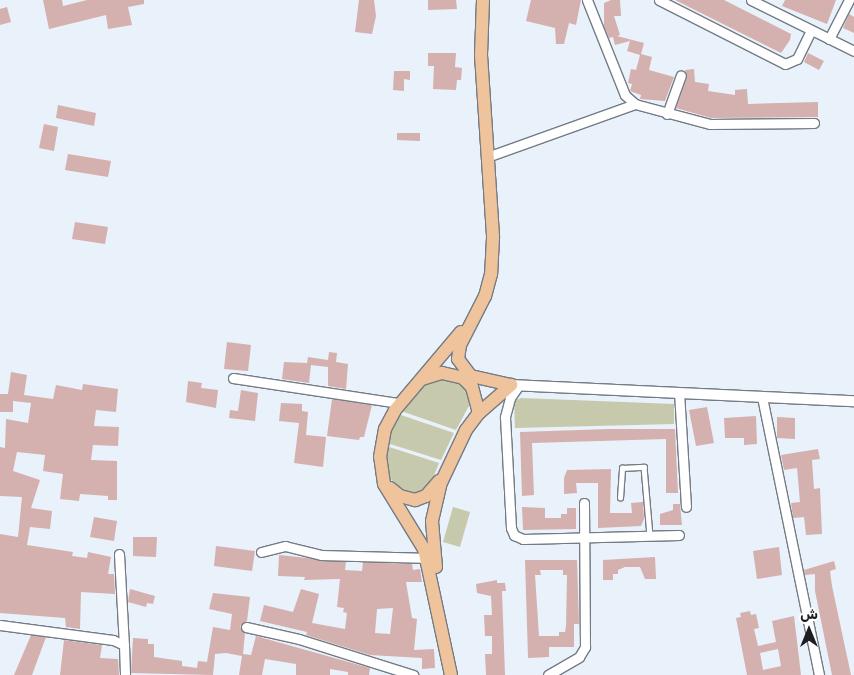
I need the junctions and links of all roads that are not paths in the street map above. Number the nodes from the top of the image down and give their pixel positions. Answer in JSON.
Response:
{"nodes":[{"id":1,"x":483,"y":0,"type":"edge"},
{"id":2,"x":490,"y":0,"type":"edge"},
{"id":3,"x":588,"y":0,"type":"edge"},
{"id":4,"x":659,"y":0,"type":"edge"},
{"id":5,"x":751,"y":0,"type":"edge"},
{"id":6,"x":849,"y":0,"type":"edge"},
{"id":7,"x":482,"y":24,"type":"junction"},
{"id":8,"x":811,"y":30,"type":"junction"},
{"id":9,"x":829,"y":39,"type":"junction"},
{"id":10,"x":854,"y":51,"type":"edge"},
{"id":11,"x":681,"y":76,"type":"dead end"},
{"id":12,"x":635,"y":104,"type":"junction"},
{"id":13,"x":667,"y":114,"type":"junction"},
{"id":14,"x":814,"y":123,"type":"dead end"},
{"id":15,"x":487,"y":157,"type":"junction"},
{"id":16,"x":474,"y":316,"type":"junction"},
{"id":17,"x":233,"y":378,"type":"dead end"},
{"id":18,"x":421,"y":379,"type":"junction"},
{"id":19,"x":469,"y":379,"type":"junction"},
{"id":20,"x":515,"y":385,"type":"junction"},
{"id":21,"x":679,"y":392,"type":"junction"},
{"id":22,"x":762,"y":397,"type":"junction"},
{"id":23,"x":854,"y":401,"type":"edge"},
{"id":24,"x":400,"y":404,"type":"junction"},
{"id":25,"x":479,"y":412,"type":"junction"},
{"id":26,"x":445,"y":474,"type":"junction"},
{"id":27,"x":384,"y":484,"type":"junction"},
{"id":28,"x":620,"y":498,"type":"dead end"},
{"id":29,"x":584,"y":503,"type":"dead end"},
{"id":30,"x":686,"y":508,"type":"dead end"},
{"id":31,"x":679,"y":535,"type":"dead end"},
{"id":32,"x":584,"y":536,"type":"junction"},
{"id":33,"x":650,"y":536,"type":"junction"},
{"id":34,"x":261,"y":552,"type":"dead end"},
{"id":35,"x":119,"y":554,"type":"dead end"},
{"id":36,"x":430,"y":558,"type":"junction"},
{"id":37,"x":0,"y":624,"type":"edge"},
{"id":38,"x":246,"y":627,"type":"dead end"},
{"id":39,"x":124,"y":645,"type":"junction"},
{"id":40,"x":125,"y":675,"type":"edge"},
{"id":41,"x":413,"y":675,"type":"edge"},
{"id":42,"x":451,"y":675,"type":"edge"},
{"id":43,"x":458,"y":675,"type":"edge"},
{"id":44,"x":548,"y":675,"type":"edge"},
{"id":45,"x":819,"y":675,"type":"edge"}],
"edges":[{"from":1,"to":7,"type":"main road"},
{"from":2,"to":7,"type":"street"},
{"from":3,"to":12,"type":"street"},
{"from":4,"to":8,"type":"street"},
{"from":5,"to":8,"type":"street"},
{"from":6,"to":9,"type":"street"},
{"from":7,"to":15,"type":"main road"},
{"from":8,"to":9,"type":"street"},
{"from":9,"to":10,"type":"street"},
{"from":11,"to":13,"type":"street"},
{"from":12,"to":13,"type":"street"},
{"from":12,"to":15,"type":"street"},
{"from":13,"to":14,"type":"street"},
{"from":15,"to":16,"type":"main road"},
{"from":16,"to":18,"type":"main road"},
{"from":16,"to":19,"type":"main road"},
{"from":17,"to":24,"type":"street"},
{"from":18,"to":19,"type":"main road"},
{"from":18,"to":24,"type":"main road"},
{"from":19,"to":20,"type":"main road"},
{"from":19,"to":25,"type":"main road"},
{"from":20,"to":21,"type":"street"},
{"from":20,"to":25,"type":"main road"},
{"from":20,"to":32,"type":"street"},
{"from":21,"to":22,"type":"street"},
{"from":21,"to":30,"type":"street"},
{"from":22,"to":23,"type":"street"},
{"from":22,"to":45,"type":"street"},
{"from":24,"to":27,"type":"main road"},
{"from":25,"to":26,"type":"main road"},
{"from":26,"to":27,"type":"main road"},
{"from":26,"to":36,"type":"main road"},
{"from":27,"to":36,"type":"main road"},
{"from":28,"to":33,"type":"lane"},
{"from":29,"to":32,"type":"street"},
{"from":31,"to":33,"type":"street"},
{"from":32,"to":33,"type":"street"},
{"from":32,"to":44,"type":"street"},
{"from":34,"to":36,"type":"street"},
{"from":35,"to":39,"type":"street"},
{"from":36,"to":42,"type":"main road"},
{"from":36,"to":43,"type":"main road"},
{"from":37,"to":39,"type":"street"},
{"from":38,"to":41,"type":"street"},
{"from":39,"to":40,"type":"street"}]}
